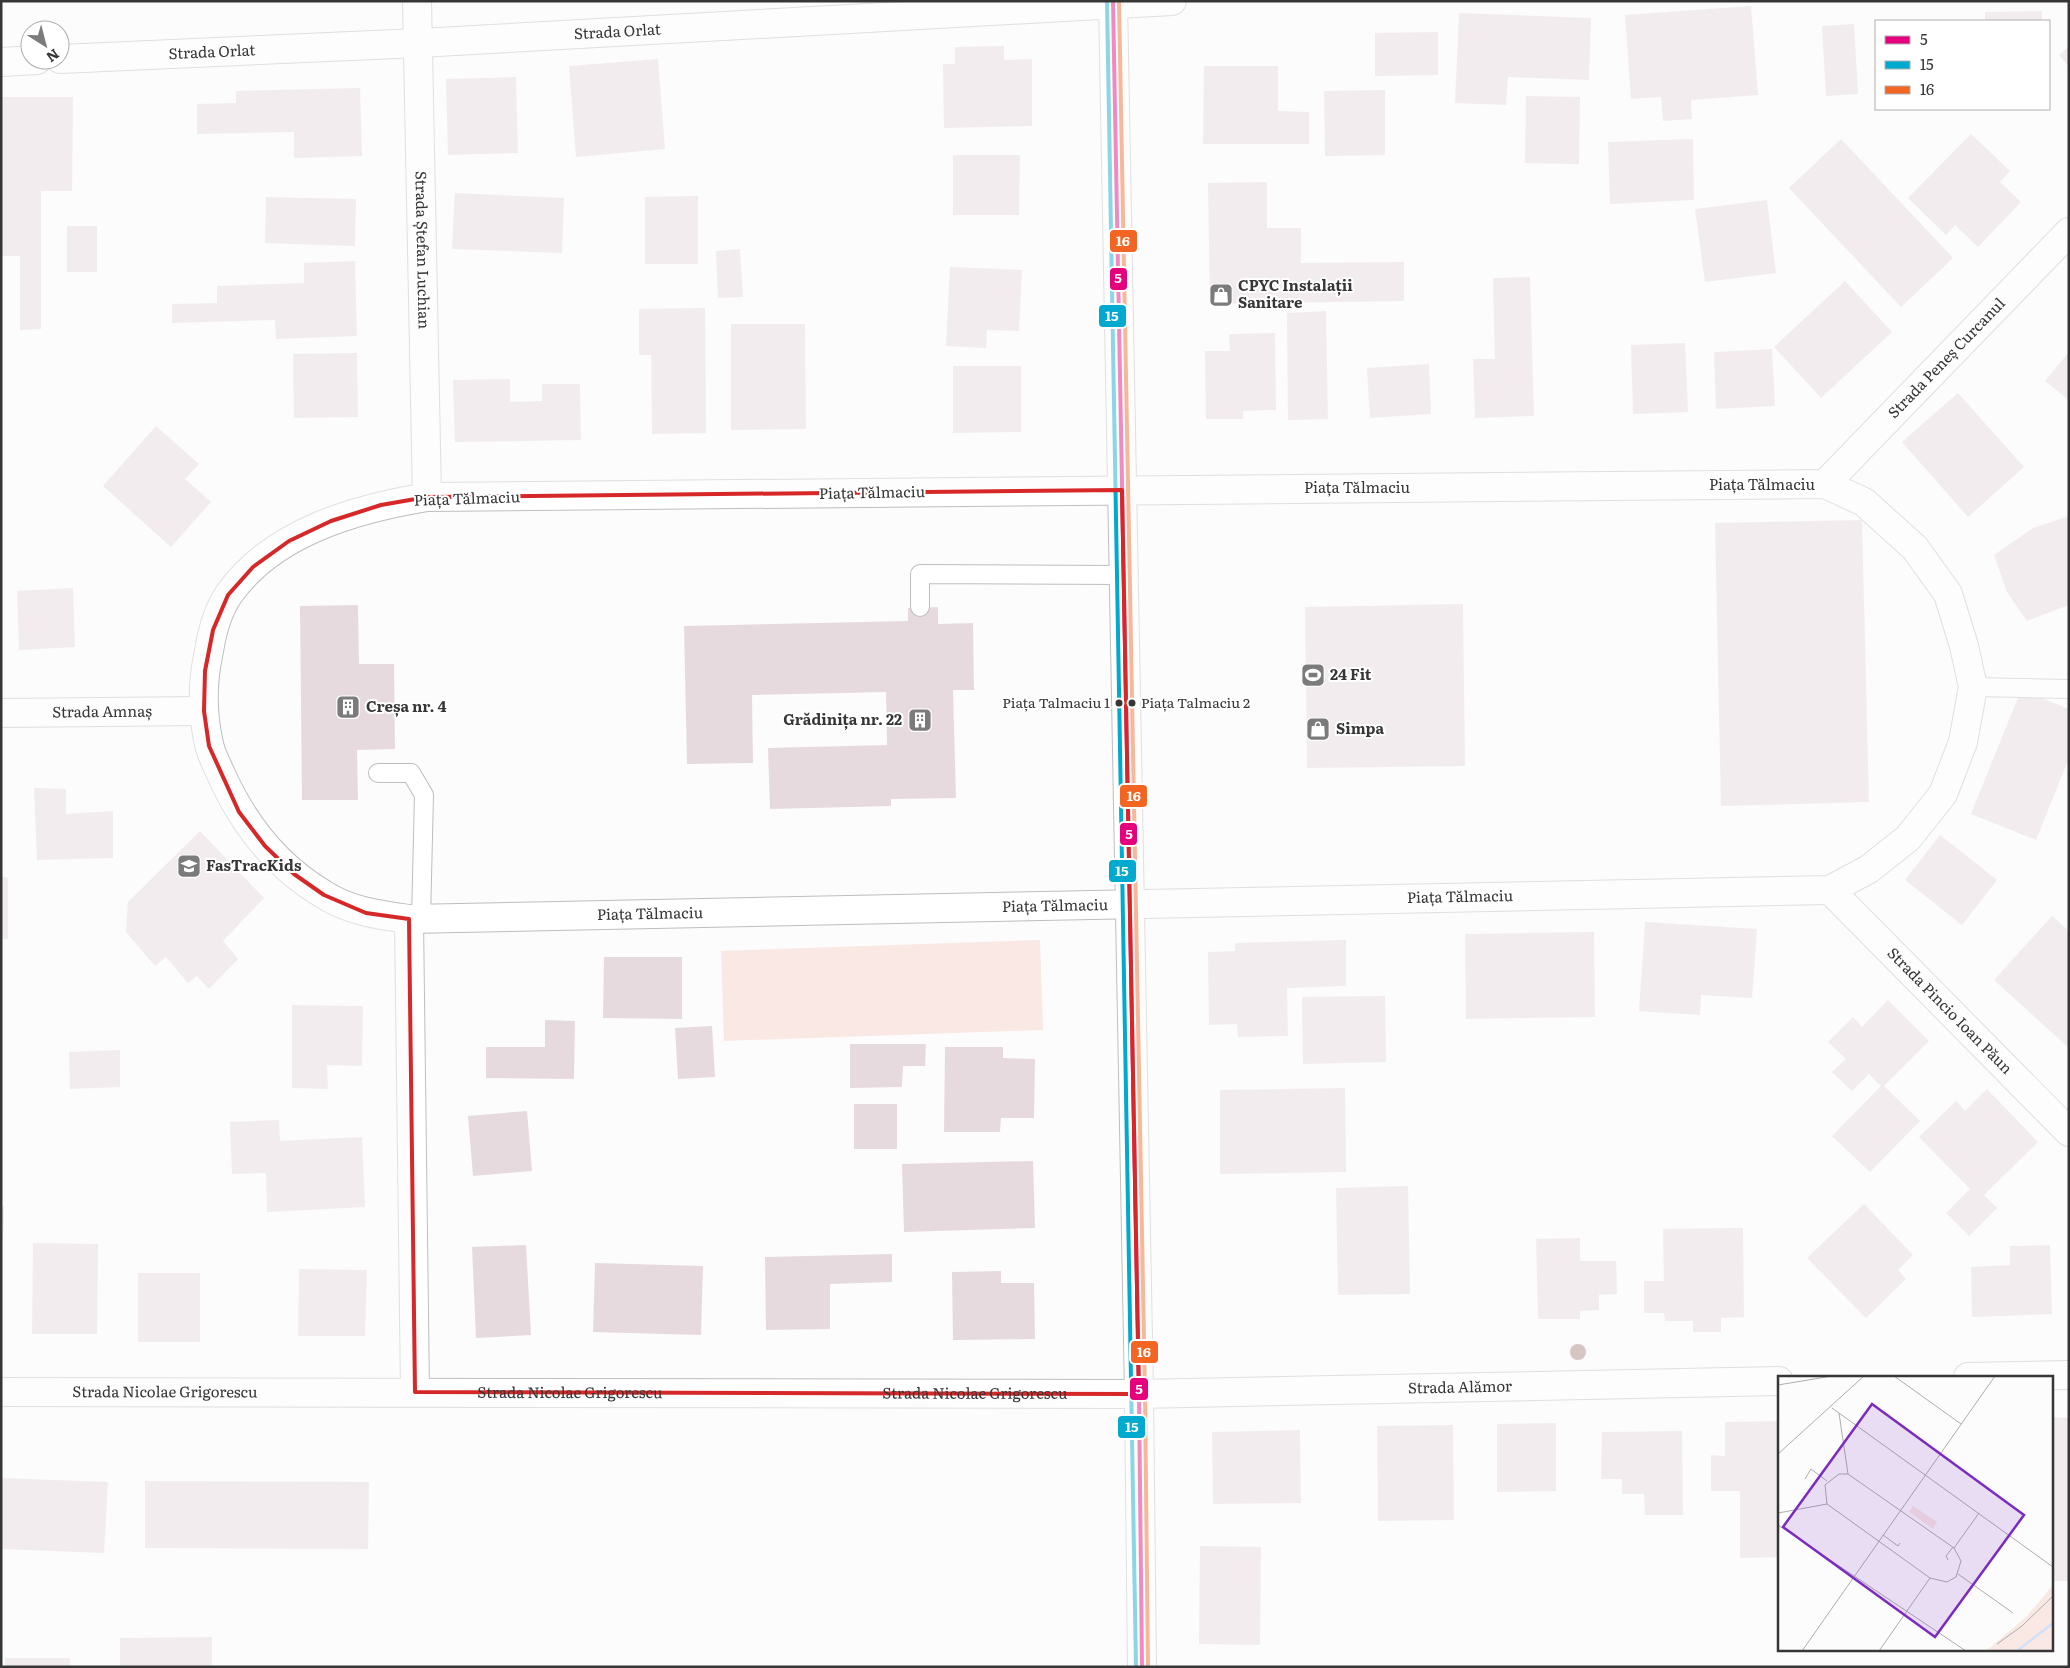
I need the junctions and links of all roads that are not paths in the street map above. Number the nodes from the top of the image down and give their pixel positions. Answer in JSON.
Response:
{"nodes":[{"id":1,"x":417,"y":1,"type":"edge"},
{"id":2,"x":1172,"y":1,"type":"edge"},
{"id":3,"x":1113,"y":2,"type":"edge"},
{"id":4,"x":418,"y":43,"type":"junction"},
{"id":5,"x":70,"y":59,"type":"edge"},
{"id":6,"x":20,"y":61,"type":"edge"},
{"id":7,"x":1,"y":62,"type":"edge"},
{"id":8,"x":2069,"y":232,"type":"edge"},
{"id":9,"x":1824,"y":484,"type":"junction"},
{"id":10,"x":1122,"y":490,"type":"junction"},
{"id":11,"x":427,"y":497,"type":"junction"},
{"id":12,"x":1124,"y":575,"type":"junction"},
{"id":13,"x":920,"y":607,"type":"dead end"},
{"id":14,"x":1973,"y":687,"type":"junction"},
{"id":15,"x":2069,"y":689,"type":"edge"},
{"id":16,"x":204,"y":711,"type":"junction"},
{"id":17,"x":1,"y":713,"type":"edge"},
{"id":18,"x":378,"y":774,"type":"dead end"},
{"id":19,"x":1830,"y":890,"type":"junction"},
{"id":20,"x":1130,"y":904,"type":"junction"},
{"id":21,"x":415,"y":919,"type":"junction"},
{"id":22,"x":2069,"y":1132,"type":"edge"},
{"id":23,"x":2069,"y":1375,"type":"edge"},
{"id":24,"x":2018,"y":1376,"type":"edge"},
{"id":25,"x":1778,"y":1381,"type":"edge"},
{"id":26,"x":1,"y":1392,"type":"edge"},
{"id":27,"x":415,"y":1392,"type":"junction"},
{"id":28,"x":1140,"y":1394,"type":"junction"},
{"id":29,"x":1142,"y":1667,"type":"edge"}],
"edges":[{"from":1,"to":4,"type":"street","name":"Strada Ștefan Luchian"},
{"from":2,"to":3,"type":"street","name":"Strada Orlat"},
{"from":3,"to":4,"type":"street","name":"Strada Orlat"},
{"from":3,"to":10,"type":"street"},
{"from":4,"to":5,"type":"street","name":"Strada Orlat"},
{"from":4,"to":11,"type":"street","name":"Strada Ștefan Luchian"},
{"from":6,"to":7,"type":"street"},
{"from":8,"to":9,"type":"street","name":"Strada Peneș Curcanul"},
{"from":9,"to":10,"type":"street","name":"Piața Tălmaciu"},
{"from":9,"to":14,"type":"street","name":"Piața Tălmaciu"},
{"from":10,"to":11,"type":"street","name":"Piața Tălmaciu"},
{"from":10,"to":12,"type":"street"},
{"from":11,"to":16,"type":"street","name":"Piața Tălmaciu"},
{"from":12,"to":13,"type":"lane"},
{"from":12,"to":20,"type":"street"},
{"from":14,"to":15,"type":"lane"},
{"from":14,"to":19,"type":"street","name":"Piața Tălmaciu"},
{"from":16,"to":17,"type":"street","name":"Strada Amnaș"},
{"from":16,"to":21,"type":"street","name":"Piața Tălmaciu"},
{"from":18,"to":21,"type":"lane"},
{"from":19,"to":20,"type":"street","name":"Piața Tălmaciu"},
{"from":19,"to":22,"type":"street","name":"Strada Pincio Ioan Păun"},
{"from":20,"to":21,"type":"street","name":"Piața Tălmaciu"},
{"from":20,"to":28,"type":"street"},
{"from":21,"to":27,"type":"street"},
{"from":23,"to":24,"type":"street"},
{"from":25,"to":28,"type":"street","name":"Strada Alămor"},
{"from":26,"to":27,"type":"street","name":"Strada Nicolae Grigorescu"},
{"from":27,"to":28,"type":"street","name":"Strada Nicolae Grigorescu"},
{"from":28,"to":29,"type":"street"}]}
